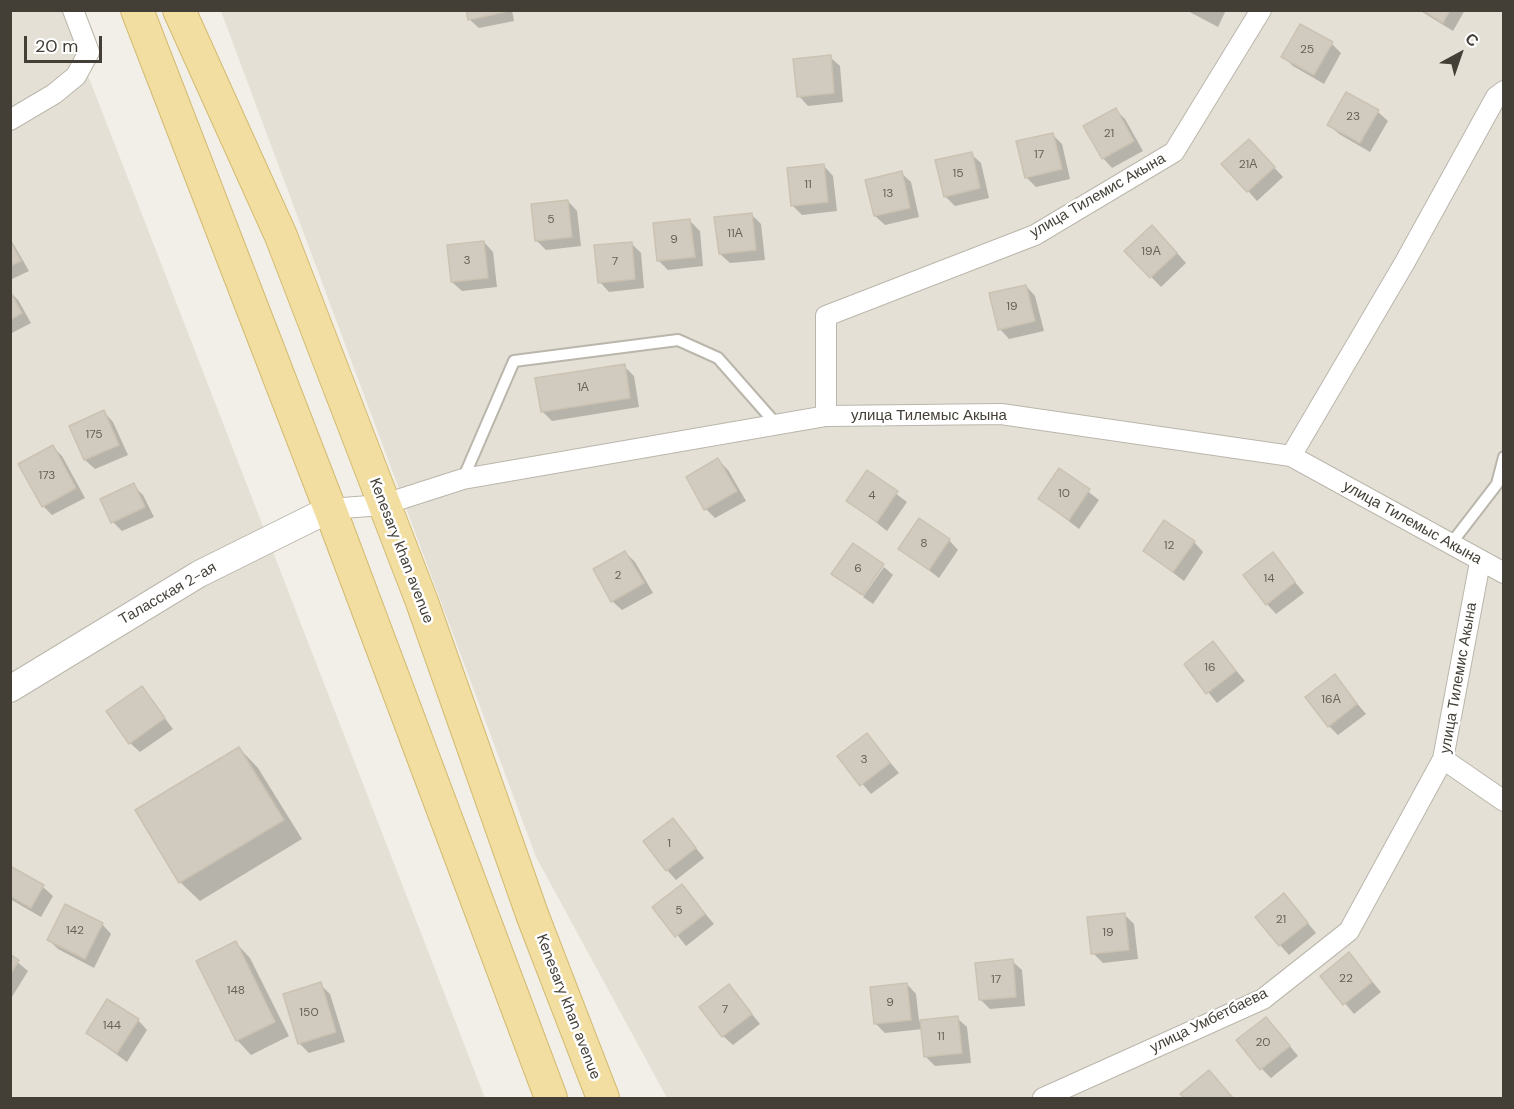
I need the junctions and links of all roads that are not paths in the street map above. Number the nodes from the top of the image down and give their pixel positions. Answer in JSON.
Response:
{"nodes":[{"id":1,"x":73,"y":10,"type":"edge"},
{"id":2,"x":137,"y":10,"type":"edge"},
{"id":3,"x":179,"y":10,"type":"edge"},
{"id":4,"x":1261,"y":10,"type":"edge"},
{"id":5,"x":1503,"y":91,"type":"edge"},
{"id":6,"x":10,"y":120,"type":"edge"},
{"id":7,"x":826,"y":416,"type":"junction"},
{"id":8,"x":777,"y":425,"type":"junction"},
{"id":9,"x":1291,"y":456,"type":"junction"},
{"id":10,"x":1503,"y":457,"type":"edge"},
{"id":11,"x":463,"y":479,"type":"junction"},
{"id":12,"x":382,"y":505,"type":"junction"},
{"id":13,"x":330,"y":509,"type":"junction"},
{"id":14,"x":1450,"y":545,"type":"junction"},
{"id":15,"x":1480,"y":562,"type":"junction"},
{"id":16,"x":1503,"y":573,"type":"edge"},
{"id":17,"x":10,"y":689,"type":"edge"},
{"id":18,"x":1443,"y":759,"type":"junction"},
{"id":19,"x":1503,"y":801,"type":"edge"},
{"id":20,"x":551,"y":1098,"type":"edge"},
{"id":21,"x":603,"y":1098,"type":"edge"},
{"id":22,"x":1043,"y":1098,"type":"edge"}],
"edges":[{"from":1,"to":6,"type":"street"},
{"from":2,"to":13,"type":"main road"},
{"from":3,"to":12,"type":"main road","name":"Kenesary khan avenue"},
{"from":4,"to":7,"type":"street","name":"улица Тилемис Акына"},
{"from":5,"to":9,"type":"street"},
{"from":7,"to":8,"type":"street","name":"улица Тилемыс Акына"},
{"from":7,"to":9,"type":"street","name":"улица Тилемыс Акына"},
{"from":8,"to":11,"type":"street","name":"улица Тилемыс Акына"},
{"from":8,"to":11,"type":"lane"},
{"from":9,"to":14,"type":"street","name":"улица Тилемыс Акына"},
{"from":10,"to":14,"type":"lane"},
{"from":11,"to":12,"type":"street","name":"улица Тилемыс Акына"},
{"from":12,"to":13,"type":"street","name":"улица Тилемыс Акына"},
{"from":12,"to":21,"type":"main road","name":"Kenesary khan avenue"},
{"from":13,"to":17,"type":"street","name":"Таласская 2-ая"},
{"from":13,"to":20,"type":"main road"},
{"from":14,"to":15,"type":"street","name":"улица Тилемыс Акына"},
{"from":15,"to":16,"type":"street","name":"улица Тилемыс Акына"},
{"from":15,"to":18,"type":"street","name":"улица Тилемис Акына"},
{"from":18,"to":19,"type":"street","name":"улица Тилемис Акына"},
{"from":18,"to":22,"type":"street","name":"улица Умбетбаева"}]}
